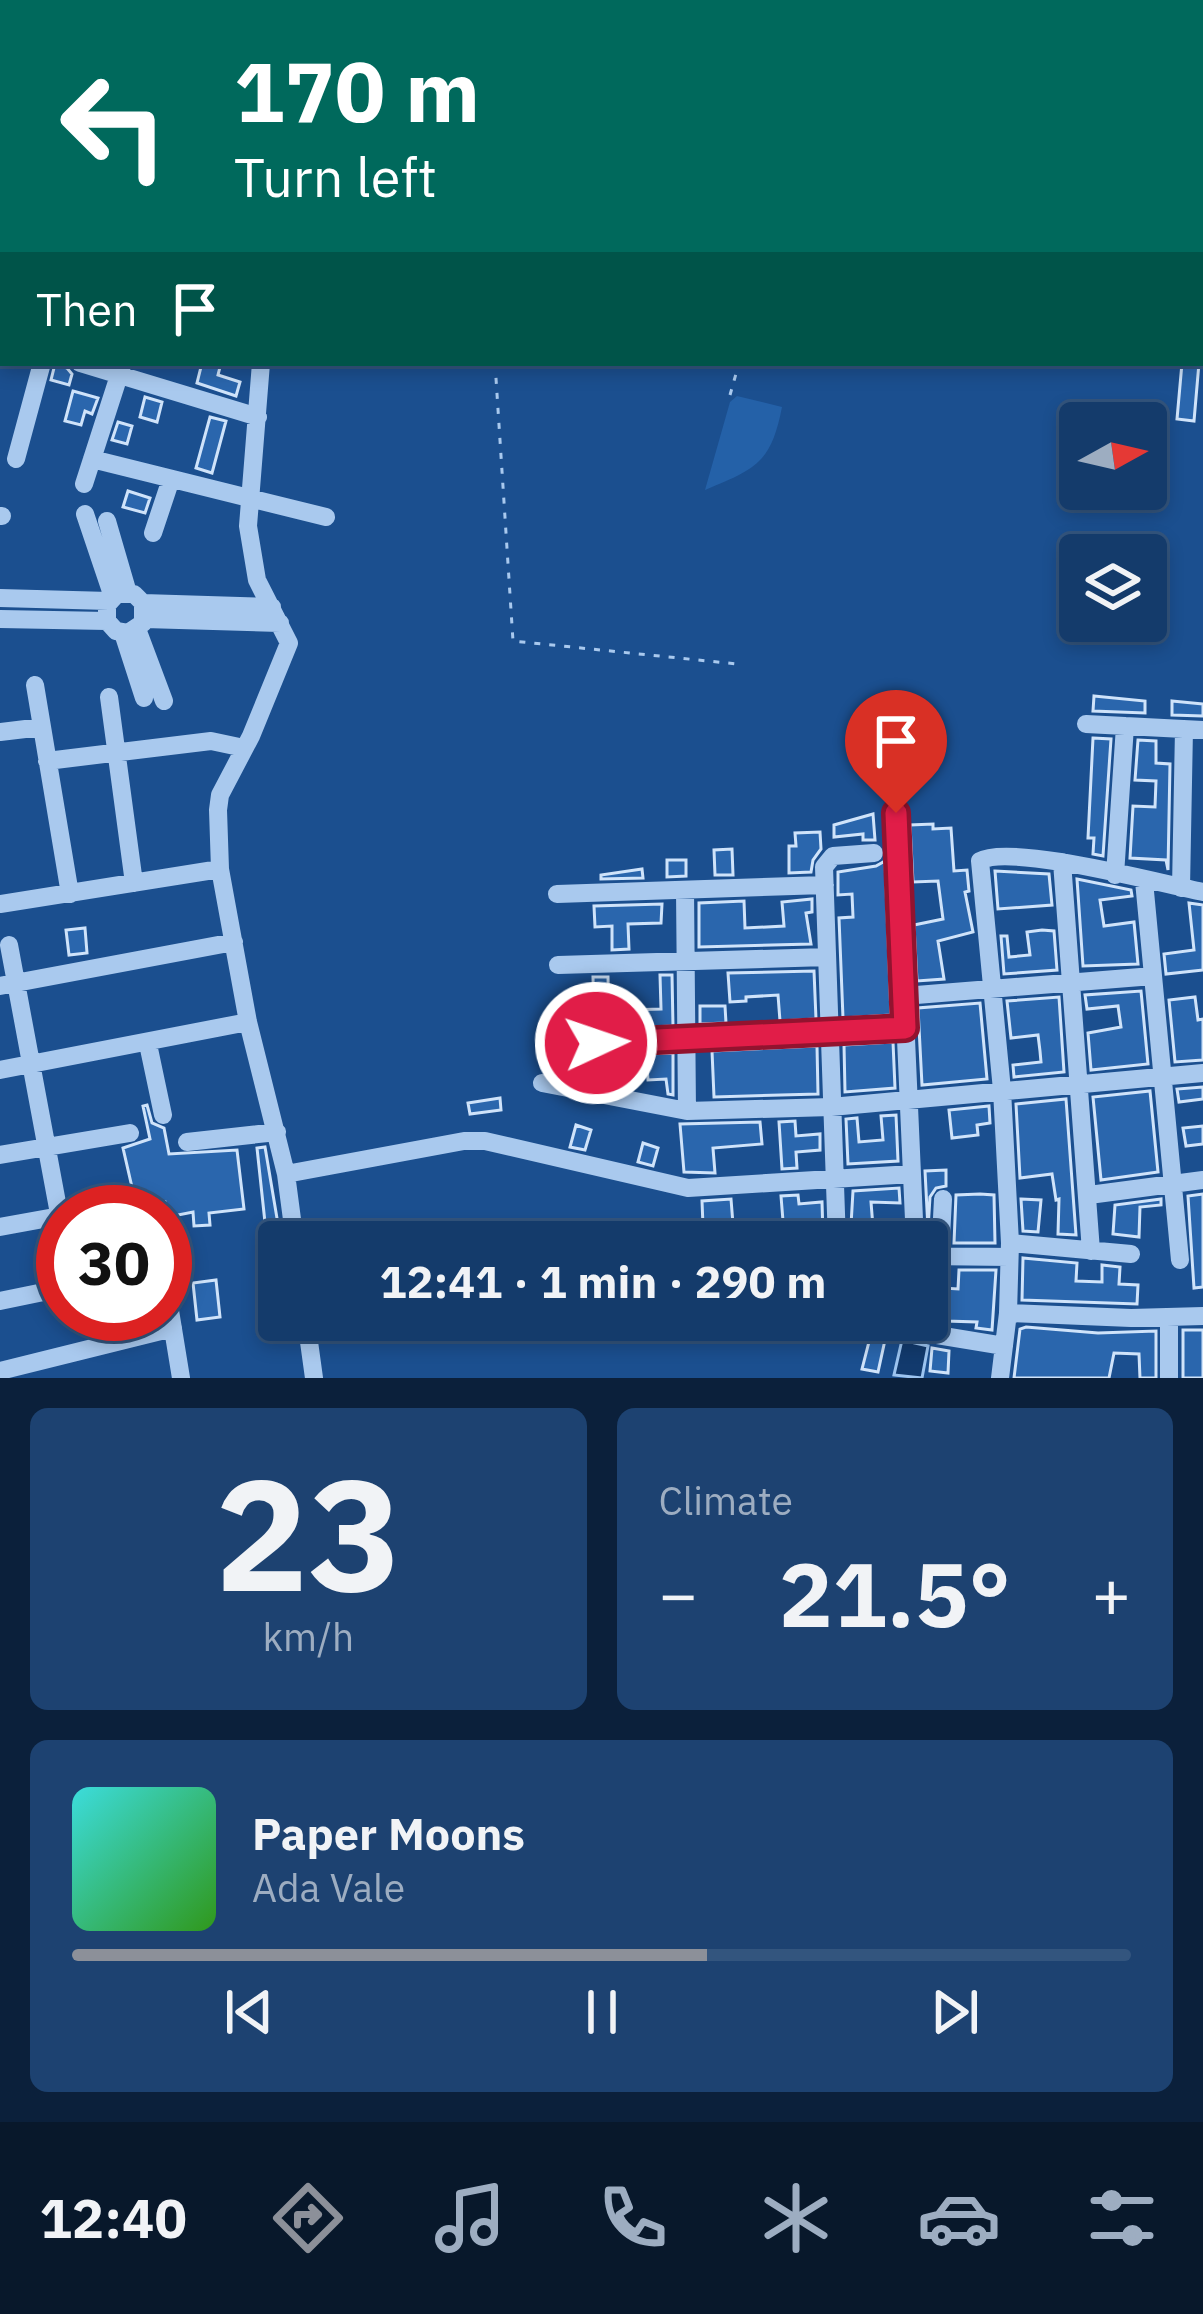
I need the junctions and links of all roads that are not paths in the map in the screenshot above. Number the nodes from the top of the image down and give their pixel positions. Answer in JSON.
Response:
{"nodes":[{"id":1,"x":41,"y":366,"type":"edge"},
{"id":2,"x":261,"y":366,"type":"edge"},
{"id":3,"x":121,"y":370,"type":"edge"},
{"id":4,"x":258,"y":417,"type":"junction"},
{"id":5,"x":16,"y":459,"type":"dead end"},
{"id":6,"x":92,"y":459,"type":"junction"},
{"id":7,"x":171,"y":479,"type":"junction"},
{"id":8,"x":84,"y":484,"type":"dead end"},
{"id":9,"x":249,"y":499,"type":"junction"},
{"id":10,"x":85,"y":514,"type":"dead end"},
{"id":11,"x":326,"y":517,"type":"dead end"},
{"id":12,"x":106,"y":521,"type":"dead end"},
{"id":13,"x":153,"y":532,"type":"dead end"},
{"id":14,"x":0,"y":598,"type":"edge"},
{"id":15,"x":126,"y":612,"type":"junction"},
{"id":16,"x":276,"y":615,"type":"junction"},
{"id":17,"x":0,"y":619,"type":"edge"},
{"id":18,"x":34,"y":685,"type":"dead end"},
{"id":19,"x":109,"y":697,"type":"dead end"},
{"id":20,"x":154,"y":700,"type":"dead end"},
{"id":21,"x":1086,"y":724,"type":"dead end"},
{"id":22,"x":1126,"y":726,"type":"junction"},
{"id":23,"x":42,"y":727,"type":"junction"},
{"id":24,"x":1193,"y":730,"type":"edge"},
{"id":25,"x":0,"y":733,"type":"edge"},
{"id":26,"x":244,"y":748,"type":"junction"},
{"id":27,"x":114,"y":753,"type":"junction"},
{"id":28,"x":47,"y":761,"type":"junction"},
{"id":29,"x":896,"y":813,"type":"dead end"},
{"id":30,"x":874,"y":853,"type":"dead end"},
{"id":31,"x":1062,"y":862,"type":"junction"},
{"id":32,"x":220,"y":869,"type":"junction"},
{"id":33,"x":1115,"y":875,"type":"junction"},
{"id":34,"x":1144,"y":881,"type":"junction"},
{"id":35,"x":134,"y":883,"type":"junction"},
{"id":36,"x":825,"y":885,"type":"junction"},
{"id":37,"x":1181,"y":888,"type":"junction"},
{"id":38,"x":685,"y":890,"type":"junction"},
{"id":39,"x":1203,"y":892,"type":"edge"},
{"id":40,"x":70,"y":894,"type":"junction"},
{"id":41,"x":557,"y":894,"type":"dead end"},
{"id":42,"x":0,"y":904,"type":"edge"},
{"id":43,"x":233,"y":941,"type":"junction"},
{"id":44,"x":9,"y":945,"type":"dead end"},
{"id":45,"x":827,"y":957,"type":"junction"},
{"id":46,"x":686,"y":961,"type":"junction"},
{"id":47,"x":558,"y":965,"type":"dead end"},
{"id":48,"x":1153,"y":976,"type":"junction"},
{"id":49,"x":1072,"y":983,"type":"junction"},
{"id":50,"x":8,"y":985,"type":"edge"},
{"id":51,"x":992,"y":990,"type":"junction"},
{"id":52,"x":904,"y":996,"type":"junction"},
{"id":53,"x":248,"y":1022,"type":"junction"},
{"id":54,"x":905,"y":1028,"type":"junction"},
{"id":55,"x":829,"y":1032,"type":"junction"},
{"id":56,"x":686,"y":1039,"type":"junction"},
{"id":57,"x":148,"y":1044,"type":"junction"},
{"id":58,"x":551,"y":1045,"type":"dead end"},
{"id":59,"x":31,"y":1065,"type":"junction"},
{"id":60,"x":0,"y":1070,"type":"edge"},
{"id":61,"x":1203,"y":1073,"type":"edge"},
{"id":62,"x":1163,"y":1078,"type":"junction"},
{"id":63,"x":542,"y":1083,"type":"dead end"},
{"id":64,"x":1081,"y":1087,"type":"junction"},
{"id":65,"x":1002,"y":1090,"type":"junction"},
{"id":66,"x":911,"y":1099,"type":"junction"},
{"id":67,"x":831,"y":1107,"type":"junction"},
{"id":68,"x":687,"y":1112,"type":"junction"},
{"id":69,"x":164,"y":1114,"type":"dead end"},
{"id":70,"x":277,"y":1132,"type":"junction"},
{"id":71,"x":130,"y":1133,"type":"dead end"},
{"id":72,"x":188,"y":1142,"type":"dead end"},
{"id":73,"x":49,"y":1145,"type":"junction"},
{"id":74,"x":0,"y":1155,"type":"edge"},
{"id":75,"x":286,"y":1174,"type":"junction"},
{"id":76,"x":912,"y":1174,"type":"junction"},
{"id":77,"x":835,"y":1178,"type":"junction"},
{"id":78,"x":1203,"y":1180,"type":"edge"},
{"id":79,"x":1175,"y":1183,"type":"junction"},
{"id":80,"x":55,"y":1185,"type":"edge"},
{"id":81,"x":1089,"y":1195,"type":"junction"},
{"id":82,"x":943,"y":1199,"type":"dead end"},
{"id":83,"x":293,"y":1221,"type":"edge"},
{"id":84,"x":836,"y":1221,"type":"edge"},
{"id":85,"x":914,"y":1221,"type":"edge"},
{"id":86,"x":940,"y":1221,"type":"edge"},
{"id":87,"x":36,"y":1226,"type":"edge"},
{"id":88,"x":0,"y":1227,"type":"edge"},
{"id":89,"x":1010,"y":1250,"type":"junction"},
{"id":90,"x":1091,"y":1251,"type":"junction"},
{"id":91,"x":1131,"y":1254,"type":"dead end"},
{"id":92,"x":948,"y":1255,"type":"edge"},
{"id":93,"x":1180,"y":1259,"type":"dead end"},
{"id":94,"x":36,"y":1294,"type":"edge"},
{"id":95,"x":0,"y":1301,"type":"edge"},
{"id":96,"x":1008,"y":1313,"type":"junction"},
{"id":97,"x":1203,"y":1316,"type":"edge"},
{"id":98,"x":1168,"y":1317,"type":"junction"},
{"id":99,"x":948,"y":1337,"type":"edge"},
{"id":100,"x":121,"y":1341,"type":"edge"},
{"id":101,"x":175,"y":1341,"type":"edge"},
{"id":102,"x":309,"y":1341,"type":"edge"},
{"id":103,"x":1004,"y":1346,"type":"junction"},
{"id":104,"x":0,"y":1371,"type":"edge"},
{"id":105,"x":181,"y":1378,"type":"edge"},
{"id":106,"x":314,"y":1378,"type":"edge"},
{"id":107,"x":1000,"y":1378,"type":"edge"},
{"id":108,"x":1169,"y":1378,"type":"edge"}],
"edges":[{"from":1,"to":5,"type":"street"},
{"from":2,"to":4,"type":"street"},
{"from":3,"to":4,"type":"street"},
{"from":3,"to":6,"type":"street"},
{"from":4,"to":9,"type":"street"},
{"from":6,"to":7,"type":"street"},
{"from":6,"to":8,"type":"street"},
{"from":7,"to":9,"type":"street"},
{"from":7,"to":13,"type":"street"},
{"from":9,"to":11,"type":"street"},
{"from":9,"to":16,"type":"street"},
{"from":10,"to":15,"type":"street"},
{"from":12,"to":15,"type":"street"},
{"from":14,"to":15,"type":"street"},
{"from":15,"to":16,"type":"street"},
{"from":15,"to":17,"type":"street"},
{"from":15,"to":20,"type":"street"},
{"from":16,"to":26,"type":"street"},
{"from":18,"to":23,"type":"street"},
{"from":19,"to":27,"type":"street"},
{"from":21,"to":22,"type":"street"},
{"from":22,"to":24,"type":"street"},
{"from":22,"to":33,"type":"street"},
{"from":23,"to":25,"type":"street"},
{"from":23,"to":28,"type":"street"},
{"from":24,"to":37,"type":"street"},
{"from":26,"to":27,"type":"street"},
{"from":26,"to":32,"type":"street"},
{"from":27,"to":28,"type":"street"},
{"from":27,"to":35,"type":"street"},
{"from":28,"to":40,"type":"street"},
{"from":29,"to":52,"type":"street"},
{"from":30,"to":36,"type":"street"},
{"from":31,"to":33,"type":"street"},
{"from":31,"to":49,"type":"street"},
{"from":31,"to":51,"type":"street"},
{"from":32,"to":35,"type":"street"},
{"from":32,"to":43,"type":"street"},
{"from":33,"to":34,"type":"street"},
{"from":34,"to":37,"type":"street"},
{"from":34,"to":48,"type":"street"},
{"from":35,"to":40,"type":"street"},
{"from":36,"to":38,"type":"street"},
{"from":36,"to":45,"type":"street"},
{"from":37,"to":39,"type":"street"},
{"from":38,"to":41,"type":"street"},
{"from":38,"to":46,"type":"street"},
{"from":40,"to":42,"type":"street"},
{"from":43,"to":50,"type":"street"},
{"from":43,"to":53,"type":"street"},
{"from":44,"to":50,"type":"street"},
{"from":45,"to":46,"type":"street"},
{"from":45,"to":55,"type":"street"},
{"from":46,"to":47,"type":"street"},
{"from":46,"to":56,"type":"street"},
{"from":48,"to":49,"type":"street"},
{"from":48,"to":62,"type":"street"},
{"from":49,"to":51,"type":"street"},
{"from":49,"to":64,"type":"street"},
{"from":50,"to":59,"type":"street"},
{"from":51,"to":52,"type":"street"},
{"from":51,"to":65,"type":"street"},
{"from":52,"to":54,"type":"street"},
{"from":53,"to":57,"type":"street"},
{"from":53,"to":70,"type":"street"},
{"from":54,"to":55,"type":"street"},
{"from":54,"to":66,"type":"street"},
{"from":55,"to":56,"type":"street"},
{"from":55,"to":67,"type":"street"},
{"from":56,"to":58,"type":"street"},
{"from":56,"to":68,"type":"street"},
{"from":57,"to":59,"type":"street"},
{"from":57,"to":69,"type":"street"},
{"from":59,"to":60,"type":"street"},
{"from":59,"to":73,"type":"street"},
{"from":61,"to":62,"type":"street"},
{"from":62,"to":64,"type":"street"},
{"from":62,"to":79,"type":"street"},
{"from":63,"to":68,"type":"street"},
{"from":64,"to":65,"type":"street"},
{"from":64,"to":81,"type":"street"},
{"from":65,"to":66,"type":"street"},
{"from":65,"to":89,"type":"street"},
{"from":66,"to":67,"type":"street"},
{"from":66,"to":76,"type":"street"},
{"from":67,"to":68,"type":"street"},
{"from":67,"to":77,"type":"street"},
{"from":70,"to":72,"type":"street"},
{"from":70,"to":75,"type":"street"},
{"from":71,"to":73,"type":"street"},
{"from":73,"to":74,"type":"street"},
{"from":73,"to":80,"type":"street"},
{"from":75,"to":77,"type":"street"},
{"from":75,"to":83,"type":"street"},
{"from":76,"to":77,"type":"street"},
{"from":76,"to":85,"type":"street"},
{"from":77,"to":84,"type":"street"},
{"from":78,"to":79,"type":"street"},
{"from":79,"to":81,"type":"street"},
{"from":79,"to":93,"type":"street"},
{"from":81,"to":90,"type":"street"},
{"from":82,"to":86,"type":"street"},
{"from":87,"to":88,"type":"street"},
{"from":89,"to":90,"type":"street"},
{"from":89,"to":92,"type":"street"},
{"from":89,"to":96,"type":"street"},
{"from":90,"to":91,"type":"street"},
{"from":94,"to":95,"type":"street"},
{"from":96,"to":98,"type":"street"},
{"from":96,"to":103,"type":"street"},
{"from":97,"to":98,"type":"street"},
{"from":98,"to":108,"type":"street"},
{"from":99,"to":103,"type":"street"},
{"from":100,"to":104,"type":"street"},
{"from":101,"to":105,"type":"street"},
{"from":102,"to":106,"type":"street"},
{"from":103,"to":107,"type":"street"}]}
